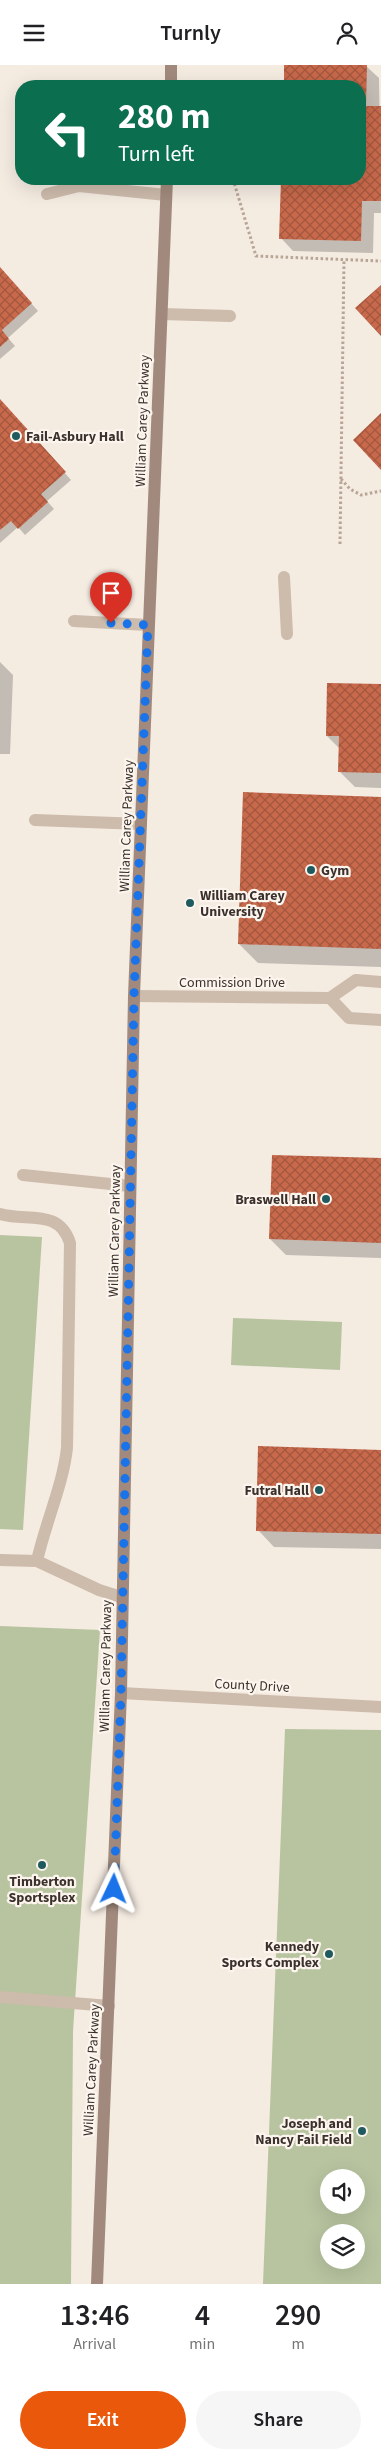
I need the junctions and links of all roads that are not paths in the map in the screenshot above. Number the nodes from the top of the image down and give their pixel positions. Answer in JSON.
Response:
{"nodes":[{"id":1,"x":171,"y":65,"type":"edge"},
{"id":2,"x":171,"y":80,"type":"edge"},
{"id":3,"x":72,"y":185,"type":"edge"},
{"id":4,"x":100,"y":185,"type":"edge"},
{"id":5,"x":167,"y":185,"type":"edge"},
{"id":6,"x":47,"y":194,"type":"dead end"},
{"id":7,"x":166,"y":195,"type":"junction"},
{"id":8,"x":162,"y":314,"type":"junction"},
{"id":9,"x":230,"y":316,"type":"dead end"},
{"id":10,"x":284,"y":577,"type":"dead end"},
{"id":11,"x":74,"y":621,"type":"dead end"},
{"id":12,"x":148,"y":625,"type":"junction"},
{"id":13,"x":287,"y":634,"type":"dead end"},
{"id":14,"x":35,"y":820,"type":"dead end"},
{"id":15,"x":141,"y":825,"type":"junction"},
{"id":16,"x":381,"y":982,"type":"edge"},
{"id":17,"x":134,"y":997,"type":"junction"},
{"id":18,"x":330,"y":998,"type":"junction"},
{"id":19,"x":381,"y":1020,"type":"edge"},
{"id":20,"x":23,"y":1175,"type":"dead end"},
{"id":21,"x":130,"y":1186,"type":"junction"},
{"id":22,"x":0,"y":1214,"type":"edge"},
{"id":23,"x":0,"y":1560,"type":"edge"},
{"id":24,"x":37,"y":1561,"type":"junction"},
{"id":25,"x":121,"y":1597,"type":"junction"},
{"id":26,"x":121,"y":1693,"type":"junction"},
{"id":27,"x":381,"y":1707,"type":"edge"},
{"id":28,"x":0,"y":1997,"type":"edge"},
{"id":29,"x":109,"y":2006,"type":"junction"},
{"id":30,"x":97,"y":2284,"type":"edge"}],
"edges":[{"from":1,"to":2,"type":"street"},
{"from":3,"to":6,"type":"street"},
{"from":4,"to":7,"type":"street"},
{"from":5,"to":7,"type":"street","name":"William Carey Parkway"},
{"from":7,"to":8,"type":"street","name":"William Carey Parkway"},
{"from":8,"to":9,"type":"street"},
{"from":8,"to":12,"type":"street","name":"William Carey Parkway"},
{"from":10,"to":13,"type":"street"},
{"from":11,"to":12,"type":"street"},
{"from":12,"to":15,"type":"street","name":"William Carey Parkway"},
{"from":14,"to":15,"type":"street"},
{"from":15,"to":17,"type":"street","name":"William Carey Parkway"},
{"from":16,"to":18,"type":"street"},
{"from":17,"to":18,"type":"street","name":"Commission Drive"},
{"from":17,"to":21,"type":"street","name":"William Carey Parkway"},
{"from":18,"to":19,"type":"street"},
{"from":20,"to":21,"type":"street"},
{"from":21,"to":25,"type":"street","name":"William Carey Parkway"},
{"from":22,"to":24,"type":"street"},
{"from":23,"to":24,"type":"street"},
{"from":24,"to":25,"type":"street"},
{"from":25,"to":26,"type":"street","name":"William Carey Parkway"},
{"from":26,"to":27,"type":"street","name":"County Drive"},
{"from":26,"to":29,"type":"street","name":"William Carey Parkway"},
{"from":28,"to":29,"type":"street"},
{"from":29,"to":30,"type":"street","name":"William Carey Parkway"}]}
